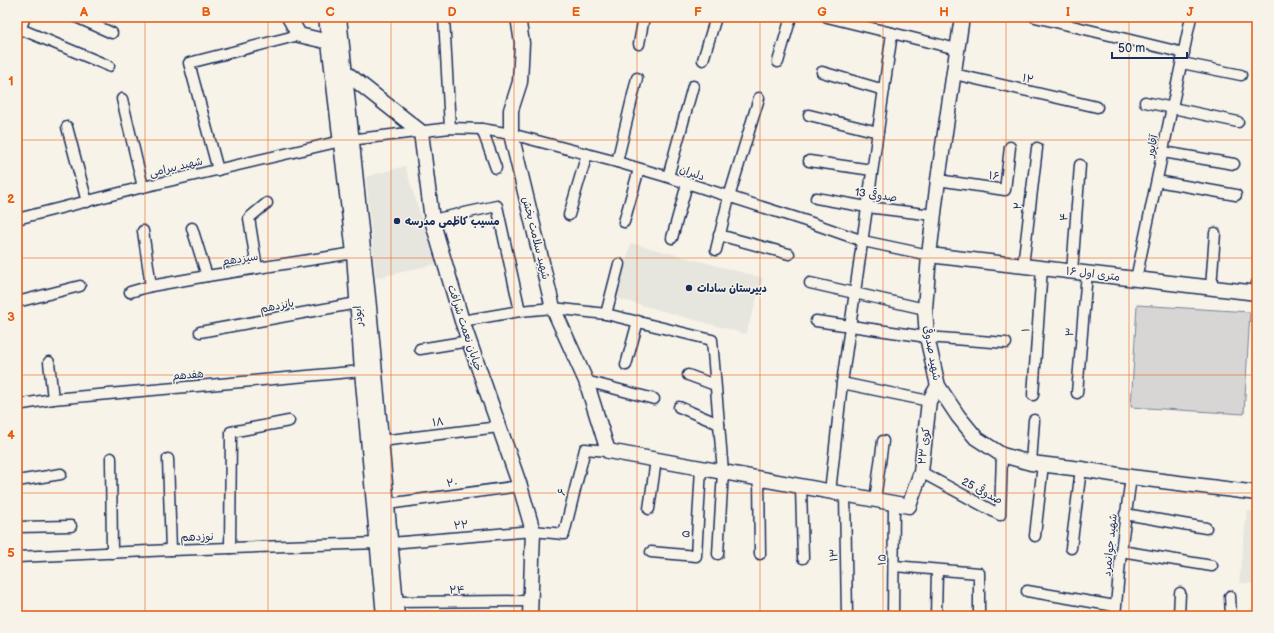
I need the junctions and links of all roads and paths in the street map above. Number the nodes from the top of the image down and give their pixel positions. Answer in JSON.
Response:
{"nodes":[{"id":1,"x":76,"y":17,"type":"edge"},
{"id":2,"x":289,"y":17,"type":"edge"},
{"id":3,"x":326,"y":17,"type":"edge"},
{"id":4,"x":339,"y":17,"type":"edge"},
{"id":5,"x":444,"y":17,"type":"edge"},
{"id":6,"x":518,"y":17,"type":"edge"},
{"id":7,"x":644,"y":17,"type":"edge"},
{"id":8,"x":716,"y":17,"type":"edge"},
{"id":9,"x":791,"y":17,"type":"edge"},
{"id":10,"x":827,"y":17,"type":"edge"},
{"id":11,"x":962,"y":17,"type":"edge"},
{"id":12,"x":1035,"y":17,"type":"edge"},
{"id":13,"x":1191,"y":17,"type":"edge"},
{"id":14,"x":19,"y":26,"type":"edge"},
{"id":15,"x":112,"y":33,"type":"dead end"},
{"id":16,"x":892,"y":33,"type":"junction"},
{"id":17,"x":299,"y":35,"type":"junction"},
{"id":18,"x":335,"y":41,"type":"junction"},
{"id":19,"x":639,"y":44,"type":"dead end"},
{"id":20,"x":957,"y":49,"type":"junction"},
{"id":21,"x":1183,"y":58,"type":"junction"},
{"id":22,"x":703,"y":60,"type":"dead end"},
{"id":23,"x":778,"y":62,"type":"dead end"},
{"id":24,"x":109,"y":66,"type":"dead end"},
{"id":25,"x":345,"y":72,"type":"junction"},
{"id":26,"x":822,"y":72,"type":"dead end"},
{"id":27,"x":954,"y":74,"type":"junction"},
{"id":28,"x":1241,"y":75,"type":"dead end"},
{"id":29,"x":637,"y":78,"type":"dead end"},
{"id":30,"x":693,"y":86,"type":"dead end"},
{"id":31,"x":884,"y":90,"type":"junction"},
{"id":32,"x":759,"y":98,"type":"dead end"},
{"id":33,"x":122,"y":99,"type":"dead end"},
{"id":34,"x":1145,"y":102,"type":"dead end"},
{"id":35,"x":1097,"y":107,"type":"dead end"},
{"id":36,"x":1172,"y":108,"type":"junction"},
{"id":37,"x":809,"y":115,"type":"dead end"},
{"id":38,"x":1238,"y":122,"type":"dead end"},
{"id":39,"x":67,"y":127,"type":"dead end"},
{"id":40,"x":450,"y":128,"type":"junction"},
{"id":41,"x":482,"y":129,"type":"junction"},
{"id":42,"x":421,"y":132,"type":"junction"},
{"id":43,"x":878,"y":132,"type":"junction"},
{"id":44,"x":511,"y":134,"type":"junction"},
{"id":45,"x":347,"y":141,"type":"junction"},
{"id":46,"x":1010,"y":147,"type":"dead end"},
{"id":47,"x":1037,"y":148,"type":"dead end"},
{"id":48,"x":1163,"y":152,"type":"junction"},
{"id":49,"x":588,"y":154,"type":"junction"},
{"id":50,"x":809,"y":161,"type":"dead end"},
{"id":51,"x":617,"y":162,"type":"junction"},
{"id":52,"x":1234,"y":164,"type":"dead end"},
{"id":53,"x":1080,"y":165,"type":"dead end"},
{"id":54,"x":496,"y":168,"type":"dead end"},
{"id":55,"x":639,"y":169,"type":"junction"},
{"id":56,"x":218,"y":170,"type":"junction"},
{"id":57,"x":872,"y":170,"type":"junction"},
{"id":58,"x":668,"y":177,"type":"junction"},
{"id":59,"x":938,"y":180,"type":"junction"},
{"id":60,"x":1157,"y":181,"type":"junction"},
{"id":61,"x":687,"y":184,"type":"junction"},
{"id":62,"x":143,"y":187,"type":"junction"},
{"id":63,"x":1236,"y":195,"type":"dead end"},
{"id":64,"x":729,"y":197,"type":"junction"},
{"id":65,"x":816,"y":198,"type":"dead end"},
{"id":66,"x":87,"y":202,"type":"junction"},
{"id":67,"x":267,"y":203,"type":"dead end"},
{"id":68,"x":867,"y":207,"type":"junction"},
{"id":69,"x":569,"y":215,"type":"dead end"},
{"id":70,"x":933,"y":215,"type":"junction"},
{"id":71,"x":17,"y":219,"type":"edge"},
{"id":72,"x":432,"y":220,"type":"junction"},
{"id":73,"x":624,"y":222,"type":"dead end"},
{"id":74,"x":192,"y":228,"type":"dead end"},
{"id":75,"x":143,"y":230,"type":"dead end"},
{"id":76,"x":1215,"y":232,"type":"dead end"},
{"id":77,"x":719,"y":235,"type":"junction"},
{"id":78,"x":672,"y":238,"type":"dead end"},
{"id":79,"x":863,"y":242,"type":"junction"},
{"id":80,"x":716,"y":250,"type":"dead end"},
{"id":81,"x":354,"y":253,"type":"junction"},
{"id":82,"x":789,"y":254,"type":"dead end"},
{"id":83,"x":929,"y":255,"type":"junction"},
{"id":84,"x":619,"y":264,"type":"dead end"},
{"id":85,"x":1023,"y":266,"type":"junction"},
{"id":86,"x":256,"y":268,"type":"junction"},
{"id":87,"x":1042,"y":268,"type":"junction"},
{"id":88,"x":1072,"y":272,"type":"junction"},
{"id":89,"x":1087,"y":274,"type":"junction"},
{"id":90,"x":207,"y":276,"type":"junction"},
{"id":91,"x":1136,"y":279,"type":"junction"},
{"id":92,"x":810,"y":284,"type":"dead end"},
{"id":93,"x":80,"y":286,"type":"dead end"},
{"id":94,"x":151,"y":286,"type":"junction"},
{"id":95,"x":1211,"y":288,"type":"junction"},
{"id":96,"x":1257,"y":290,"type":"edge"},
{"id":97,"x":130,"y":292,"type":"dead end"},
{"id":98,"x":855,"y":293,"type":"junction"},
{"id":99,"x":17,"y":302,"type":"edge"},
{"id":100,"x":357,"y":303,"type":"junction"},
{"id":101,"x":553,"y":308,"type":"junction"},
{"id":102,"x":925,"y":309,"type":"junction"},
{"id":103,"x":520,"y":312,"type":"junction"},
{"id":104,"x":606,"y":314,"type":"junction"},
{"id":105,"x":462,"y":321,"type":"junction"},
{"id":106,"x":638,"y":321,"type":"junction"},
{"id":107,"x":816,"y":321,"type":"dead end"},
{"id":108,"x":850,"y":326,"type":"junction"},
{"id":109,"x":200,"y":332,"type":"dead end"},
{"id":110,"x":927,"y":337,"type":"junction"},
{"id":111,"x":468,"y":341,"type":"junction"},
{"id":112,"x":1006,"y":343,"type":"dead end"},
{"id":113,"x":420,"y":349,"type":"dead end"},
{"id":114,"x":49,"y":362,"type":"dead end"},
{"id":115,"x":626,"y":365,"type":"dead end"},
{"id":116,"x":362,"y":371,"type":"junction"},
{"id":117,"x":688,"y":374,"type":"dead end"},
{"id":118,"x":586,"y":381,"type":"junction"},
{"id":119,"x":715,"y":384,"type":"junction"},
{"id":120,"x":842,"y":384,"type":"junction"},
{"id":121,"x":938,"y":386,"type":"junction"},
{"id":122,"x":1077,"y":393,"type":"dead end"},
{"id":123,"x":1033,"y":394,"type":"dead end"},
{"id":124,"x":53,"y":399,"type":"junction"},
{"id":125,"x":654,"y":399,"type":"dead end"},
{"id":126,"x":929,"y":401,"type":"junction"},
{"id":127,"x":17,"y":405,"type":"edge"},
{"id":128,"x":679,"y":407,"type":"dead end"},
{"id":129,"x":1034,"y":420,"type":"dead end"},
{"id":130,"x":289,"y":421,"type":"dead end"},
{"id":131,"x":719,"y":424,"type":"junction"},
{"id":132,"x":498,"y":427,"type":"junction"},
{"id":133,"x":380,"y":441,"type":"junction"},
{"id":134,"x":883,"y":441,"type":"dead end"},
{"id":135,"x":608,"y":451,"type":"junction"},
{"id":136,"x":1002,"y":455,"type":"junction"},
{"id":137,"x":111,"y":458,"type":"dead end"},
{"id":138,"x":168,"y":459,"type":"dead end"},
{"id":139,"x":656,"y":460,"type":"junction"},
{"id":140,"x":1037,"y":463,"type":"junction"},
{"id":141,"x":701,"y":468,"type":"junction"},
{"id":142,"x":1081,"y":469,"type":"junction"},
{"id":143,"x":723,"y":472,"type":"junction"},
{"id":144,"x":921,"y":472,"type":"junction"},
{"id":145,"x":61,"y":474,"type":"dead end"},
{"id":146,"x":1130,"y":477,"type":"junction"},
{"id":147,"x":759,"y":479,"type":"junction"},
{"id":148,"x":17,"y":480,"type":"edge"},
{"id":149,"x":520,"y":486,"type":"junction"},
{"id":150,"x":802,"y":486,"type":"junction"},
{"id":151,"x":830,"y":492,"type":"junction"},
{"id":152,"x":1257,"y":493,"type":"edge"},
{"id":153,"x":845,"y":494,"type":"junction"},
{"id":154,"x":875,"y":500,"type":"junction"},
{"id":155,"x":894,"y":503,"type":"junction"},
{"id":156,"x":387,"y":504,"type":"junction"},
{"id":157,"x":649,"y":509,"type":"dead end"},
{"id":158,"x":1125,"y":514,"type":"junction"},
{"id":159,"x":71,"y":526,"type":"dead end"},
{"id":160,"x":17,"y":527,"type":"edge"},
{"id":161,"x":1206,"y":528,"type":"dead end"},
{"id":162,"x":533,"y":531,"type":"junction"},
{"id":163,"x":1034,"y":536,"type":"dead end"},
{"id":164,"x":384,"y":543,"type":"junction"},
{"id":165,"x":230,"y":548,"type":"junction"},
{"id":166,"x":1071,"y":548,"type":"dead end"},
{"id":167,"x":171,"y":550,"type":"junction"},
{"id":168,"x":1121,"y":551,"type":"junction"},
{"id":169,"x":651,"y":552,"type":"dead end"},
{"id":170,"x":112,"y":553,"type":"junction"},
{"id":171,"x":718,"y":554,"type":"dead end"},
{"id":172,"x":760,"y":554,"type":"dead end"},
{"id":173,"x":17,"y":557,"type":"edge"},
{"id":174,"x":803,"y":558,"type":"dead end"},
{"id":175,"x":894,"y":566,"type":"junction"},
{"id":176,"x":1212,"y":566,"type":"dead end"},
{"id":177,"x":938,"y":570,"type":"junction"},
{"id":178,"x":1027,"y":591,"type":"dead end"},
{"id":179,"x":1180,"y":593,"type":"dead end"},
{"id":180,"x":1230,"y":596,"type":"dead end"},
{"id":181,"x":531,"y":601,"type":"junction"},
{"id":182,"x":390,"y":609,"type":"edge"},
{"id":183,"x":1115,"y":611,"type":"edge"},
{"id":184,"x":530,"y":616,"type":"edge"},
{"id":185,"x":848,"y":616,"type":"edge"},
{"id":186,"x":893,"y":616,"type":"edge"},
{"id":187,"x":936,"y":616,"type":"edge"},
{"id":188,"x":979,"y":616,"type":"edge"},
{"id":189,"x":1179,"y":616,"type":"edge"},
{"id":190,"x":1231,"y":616,"type":"edge"}],
"edges":[{"from":1,"to":15,"type":"street"},
{"from":2,"to":17,"type":"street"},
{"from":3,"to":18,"type":"street","name":"ابوذر"},
{"from":4,"to":18,"type":"street","name":"ابوذر"},
{"from":5,"to":40,"type":"street"},
{"from":6,"to":44,"type":"street","name":"شهید سلامت بخش"},
{"from":7,"to":19,"type":"street"},
{"from":8,"to":22,"type":"street"},
{"from":9,"to":23,"type":"street"},
{"from":10,"to":16,"type":"street"},
{"from":11,"to":20,"type":"street","name":"شهید صدوقی"},
{"from":12,"to":21,"type":"street"},
{"from":13,"to":21,"type":"street","name":"آقاپور"},
{"from":14,"to":24,"type":"street"},
{"from":16,"to":20,"type":"street"},
{"from":16,"to":31,"type":"street"},
{"from":17,"to":18,"type":"street"},
{"from":17,"to":56,"type":"street"},
{"from":18,"to":25,"type":"street","name":"ابوذر"},
{"from":18,"to":45,"type":"street","name":"ابوذر"},
{"from":20,"to":27,"type":"street","name":"شهید صدوقی"},
{"from":21,"to":28,"type":"street"},
{"from":21,"to":36,"type":"street","name":"آقاپور"},
{"from":25,"to":42,"type":"street"},
{"from":25,"to":45,"type":"street","name":"ابوذر"},
{"from":26,"to":31,"type":"street"},
{"from":27,"to":35,"type":"street","name":"۱۲"},
{"from":27,"to":59,"type":"street","name":"شهید صدوقی"},
{"from":29,"to":51,"type":"street"},
{"from":30,"to":58,"type":"street"},
{"from":31,"to":43,"type":"street"},
{"from":32,"to":64,"type":"street"},
{"from":33,"to":62,"type":"street"},
{"from":34,"to":36,"type":"street"},
{"from":36,"to":38,"type":"street"},
{"from":36,"to":48,"type":"street","name":"آقاپور"},
{"from":37,"to":43,"type":"street"},
{"from":39,"to":66,"type":"street"},
{"from":40,"to":41,"type":"street","name":"دلیران"},
{"from":40,"to":42,"type":"street","name":"دلیران"},
{"from":41,"to":44,"type":"street","name":"دلیران"},
{"from":41,"to":54,"type":"street"},
{"from":42,"to":45,"type":"street","name":"شهید بیرامی"},
{"from":42,"to":72,"type":"street","name":"خیابان نعمت شرافت"},
{"from":43,"to":57,"type":"street"},
{"from":44,"to":49,"type":"street","name":"دلیران"},
{"from":44,"to":101,"type":"street","name":"شهید سلامت بخش"},
{"from":45,"to":56,"type":"street","name":"شهید بیرامی"},
{"from":45,"to":81,"type":"street","name":"ابوذر"},
{"from":45,"to":133,"type":"street","name":"ابوذر"},
{"from":46,"to":59,"type":"street","name":"۱۶"},
{"from":47,"to":85,"type":"street","name":"۲"},
{"from":48,"to":52,"type":"street"},
{"from":48,"to":60,"type":"street","name":"آقاپور"},
{"from":49,"to":51,"type":"street","name":"دلیران"},
{"from":49,"to":69,"type":"street"},
{"from":50,"to":57,"type":"street"},
{"from":51,"to":55,"type":"street","name":"دلیران"},
{"from":53,"to":88,"type":"street","name":"۴"},
{"from":55,"to":58,"type":"street","name":"دلیران"},
{"from":55,"to":73,"type":"street"},
{"from":56,"to":62,"type":"street","name":"شهید بیرامی"},
{"from":57,"to":68,"type":"street"},
{"from":58,"to":61,"type":"street","name":"دلیران"},
{"from":59,"to":70,"type":"street","name":"شهید صدوقی"},
{"from":60,"to":63,"type":"street"},
{"from":60,"to":91,"type":"street","name":"آقاپور"},
{"from":61,"to":64,"type":"street","name":"دلیران"},
{"from":61,"to":78,"type":"street"},
{"from":62,"to":66,"type":"street","name":"شهید بیرامی"},
{"from":64,"to":77,"type":"street"},
{"from":64,"to":79,"type":"street","name":"دلیران"},
{"from":65,"to":68,"type":"street","name":"صدوقی 13"},
{"from":66,"to":71,"type":"street","name":"شهید بیرامی"},
{"from":67,"to":86,"type":"street"},
{"from":68,"to":70,"type":"street","name":"صدوقی 13"},
{"from":68,"to":79,"type":"street"},
{"from":70,"to":83,"type":"street","name":"شهید صدوقی"},
{"from":72,"to":103,"type":"street"},
{"from":72,"to":105,"type":"street","name":"خیابان نعمت شرافت"},
{"from":74,"to":90,"type":"street"},
{"from":75,"to":94,"type":"street"},
{"from":76,"to":95,"type":"street"},
{"from":77,"to":80,"type":"street"},
{"from":77,"to":82,"type":"street"},
{"from":79,"to":83,"type":"street","name":"دلیران"},
{"from":79,"to":98,"type":"street"},
{"from":81,"to":86,"type":"street","name":"سیزدهم"},
{"from":81,"to":100,"type":"street","name":"ابوذر"},
{"from":83,"to":85,"type":"street","name":"۱۶ متری اول"},
{"from":83,"to":102,"type":"street","name":"شهید صدوقی"},
{"from":84,"to":104,"type":"street"},
{"from":85,"to":87,"type":"street","name":"۱۶ متری اول"},
{"from":86,"to":90,"type":"street","name":"سیزدهم"},
{"from":87,"to":88,"type":"street","name":"۱۶ متری اول"},
{"from":87,"to":123,"type":"street","name":"۱"},
{"from":88,"to":89,"type":"street","name":"۱۶ متری اول"},
{"from":89,"to":91,"type":"street","name":"۱۶ متری اول"},
{"from":89,"to":122,"type":"street","name":"۳"},
{"from":90,"to":94,"type":"street","name":"سیزدهم"},
{"from":91,"to":95,"type":"street","name":"۱۶ متری اول"},
{"from":92,"to":98,"type":"street"},
{"from":93,"to":99,"type":"street"},
{"from":94,"to":97,"type":"street","name":"سیزدهم"},
{"from":95,"to":96,"type":"street","name":"۱۶ متری اول"},
{"from":98,"to":102,"type":"street"},
{"from":98,"to":108,"type":"street"},
{"from":100,"to":109,"type":"street","name":"پانزدهم"},
{"from":100,"to":116,"type":"street","name":"ابوذر"},
{"from":101,"to":103,"type":"street"},
{"from":101,"to":104,"type":"street"},
{"from":101,"to":118,"type":"street","name":"شهید سلامت بخش"},
{"from":102,"to":110,"type":"street","name":"شهید صدوقی"},
{"from":103,"to":105,"type":"street"},
{"from":104,"to":106,"type":"street"},
{"from":105,"to":111,"type":"street","name":"خیابان نعمت شرافت"},
{"from":106,"to":115,"type":"street"},
{"from":106,"to":119,"type":"street"},
{"from":107,"to":108,"type":"street"},
{"from":108,"to":110,"type":"street"},
{"from":108,"to":120,"type":"street"},
{"from":110,"to":112,"type":"street"},
{"from":110,"to":121,"type":"street","name":"شهید صدوقی"},
{"from":111,"to":113,"type":"street"},
{"from":111,"to":132,"type":"street","name":"خیابان نعمت شرافت"},
{"from":114,"to":124,"type":"street"},
{"from":116,"to":124,"type":"street","name":"هفدهم"},
{"from":116,"to":164,"type":"street","name":"ابوذر"},
{"from":117,"to":119,"type":"street"},
{"from":118,"to":125,"type":"street"},
{"from":118,"to":135,"type":"street","name":"شهید سلامت بخش"},
{"from":119,"to":131,"type":"street"},
{"from":120,"to":126,"type":"street"},
{"from":120,"to":151,"type":"street"},
{"from":121,"to":126,"type":"street","name":"کوی ۲۳"},
{"from":121,"to":136,"type":"street","name":"شهید صدوقی"},
{"from":124,"to":127,"type":"street","name":"هفدهم"},
{"from":126,"to":144,"type":"street","name":"کوی ۲۳"},
{"from":128,"to":131,"type":"street"},
{"from":129,"to":140,"type":"street"},
{"from":130,"to":165,"type":"street"},
{"from":131,"to":143,"type":"street"},
{"from":132,"to":133,"type":"street","name":"۱۸"},
{"from":132,"to":149,"type":"street","name":"خیابان نعمت شرافت"},
{"from":133,"to":156,"type":"street","name":"ابوذر"},
{"from":134,"to":154,"type":"street"},
{"from":135,"to":139,"type":"street"},
{"from":135,"to":162,"type":"street","name":"۶"},
{"from":136,"to":140,"type":"street","name":"شهید صدوقی"},
{"from":136,"to":144,"type":"street","name":"صدوقی 25"},
{"from":137,"to":170,"type":"street"},
{"from":138,"to":167,"type":"street"},
{"from":139,"to":141,"type":"street"},
{"from":139,"to":157,"type":"street"},
{"from":140,"to":142,"type":"street","name":"شهید صدوقی"},
{"from":140,"to":163,"type":"street"},
{"from":141,"to":143,"type":"street"},
{"from":141,"to":169,"type":"street","name":"۵"},
{"from":142,"to":146,"type":"street","name":"شهید صدوقی"},
{"from":142,"to":166,"type":"street"},
{"from":143,"to":147,"type":"street"},
{"from":143,"to":171,"type":"street"},
{"from":144,"to":155,"type":"street","name":"کوی ۲۳"},
{"from":145,"to":148,"type":"street"},
{"from":146,"to":152,"type":"street","name":"شهید صدوقی"},
{"from":146,"to":158,"type":"street","name":"شهید جوانمرد"},
{"from":147,"to":150,"type":"street"},
{"from":147,"to":172,"type":"street"},
{"from":149,"to":156,"type":"street","name":"۲۰"},
{"from":149,"to":162,"type":"street","name":"خیابان نعمت شرافت"},
{"from":150,"to":151,"type":"street"},
{"from":150,"to":174,"type":"street"},
{"from":151,"to":153,"type":"street"},
{"from":153,"to":154,"type":"street"},
{"from":153,"to":185,"type":"street","name":"۱۳"},
{"from":154,"to":155,"type":"street"},
{"from":155,"to":175,"type":"street","name":"۱۵"},
{"from":156,"to":164,"type":"street","name":"ابوذر"},
{"from":158,"to":161,"type":"street"},
{"from":158,"to":168,"type":"street","name":"شهید جوانمرد"},
{"from":159,"to":160,"type":"street"},
{"from":162,"to":164,"type":"street","name":"۲۲"},
{"from":162,"to":181,"type":"street","name":"خیابان نعمت شرافت"},
{"from":164,"to":165,"type":"street","name":"نوزدهم"},
{"from":164,"to":182,"type":"street","name":"ابوذر"},
{"from":165,"to":167,"type":"street","name":"نوزدهم"},
{"from":167,"to":170,"type":"street","name":"نوزدهم"},
{"from":168,"to":176,"type":"street"},
{"from":168,"to":183,"type":"street","name":"شهید جوانمرد"},
{"from":170,"to":173,"type":"street","name":"نوزدهم"},
{"from":175,"to":177,"type":"street"},
{"from":175,"to":186,"type":"street","name":"۱۵"},
{"from":177,"to":187,"type":"street"},
{"from":177,"to":188,"type":"street"},
{"from":178,"to":183,"type":"street"},
{"from":179,"to":189,"type":"street"},
{"from":180,"to":190,"type":"street"},
{"from":181,"to":182,"type":"street","name":"۲۴"},
{"from":181,"to":184,"type":"street","name":"خیابان نعمت شرافت"}]}
